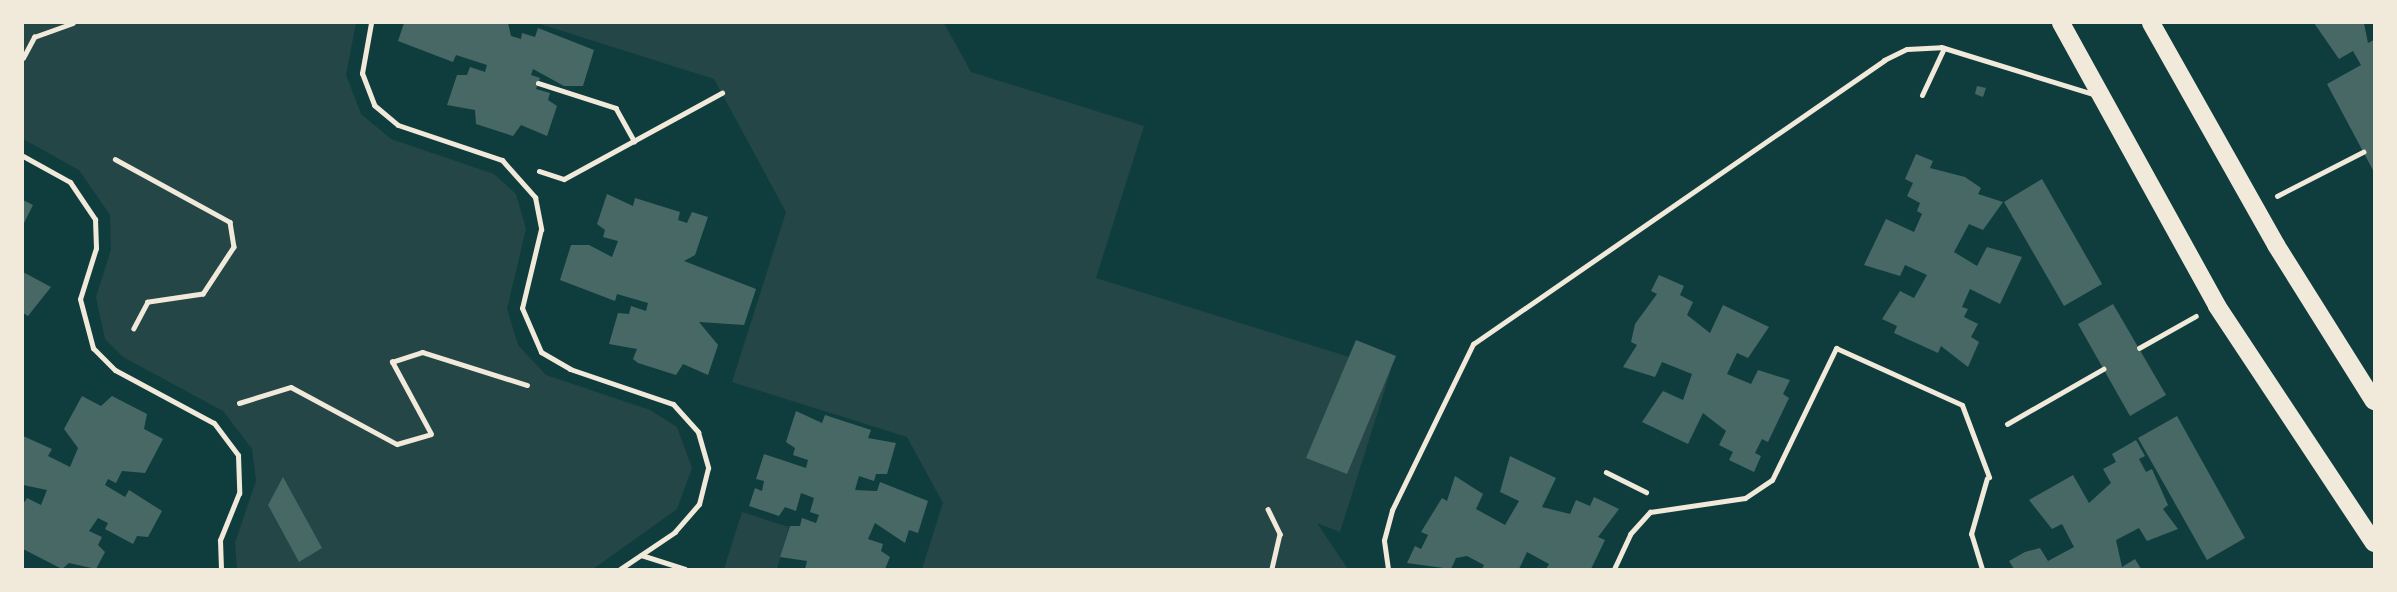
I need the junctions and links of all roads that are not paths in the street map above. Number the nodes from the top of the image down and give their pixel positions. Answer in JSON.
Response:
{"nodes":[{"id":1,"x":371,"y":23,"type":"edge"},
{"id":2,"x":2061,"y":23,"type":"edge"},
{"id":3,"x":2151,"y":23,"type":"edge"},
{"id":4,"x":1944,"y":48,"type":"junction"},
{"id":5,"x":1922,"y":95,"type":"dead end"},
{"id":6,"x":2099,"y":96,"type":"junction"},
{"id":7,"x":23,"y":156,"type":"edge"},
{"id":8,"x":2374,"y":401,"type":"edge"},
{"id":9,"x":2374,"y":543,"type":"edge"},
{"id":10,"x":640,"y":555,"type":"junction"},
{"id":11,"x":221,"y":569,"type":"edge"},
{"id":12,"x":620,"y":569,"type":"edge"},
{"id":13,"x":685,"y":569,"type":"edge"},
{"id":14,"x":1388,"y":569,"type":"edge"},
{"id":15,"x":1614,"y":569,"type":"edge"},
{"id":16,"x":1982,"y":569,"type":"edge"}],
"edges":[{"from":1,"to":10,"type":"lane"},
{"from":2,"to":6,"type":"main road"},
{"from":3,"to":8,"type":"main road"},
{"from":4,"to":5,"type":"lane"},
{"from":4,"to":6,"type":"lane"},
{"from":4,"to":14,"type":"lane"},
{"from":6,"to":9,"type":"main road"},
{"from":7,"to":11,"type":"lane"},
{"from":10,"to":12,"type":"lane"},
{"from":10,"to":13,"type":"lane"},
{"from":15,"to":16,"type":"lane"}]}
